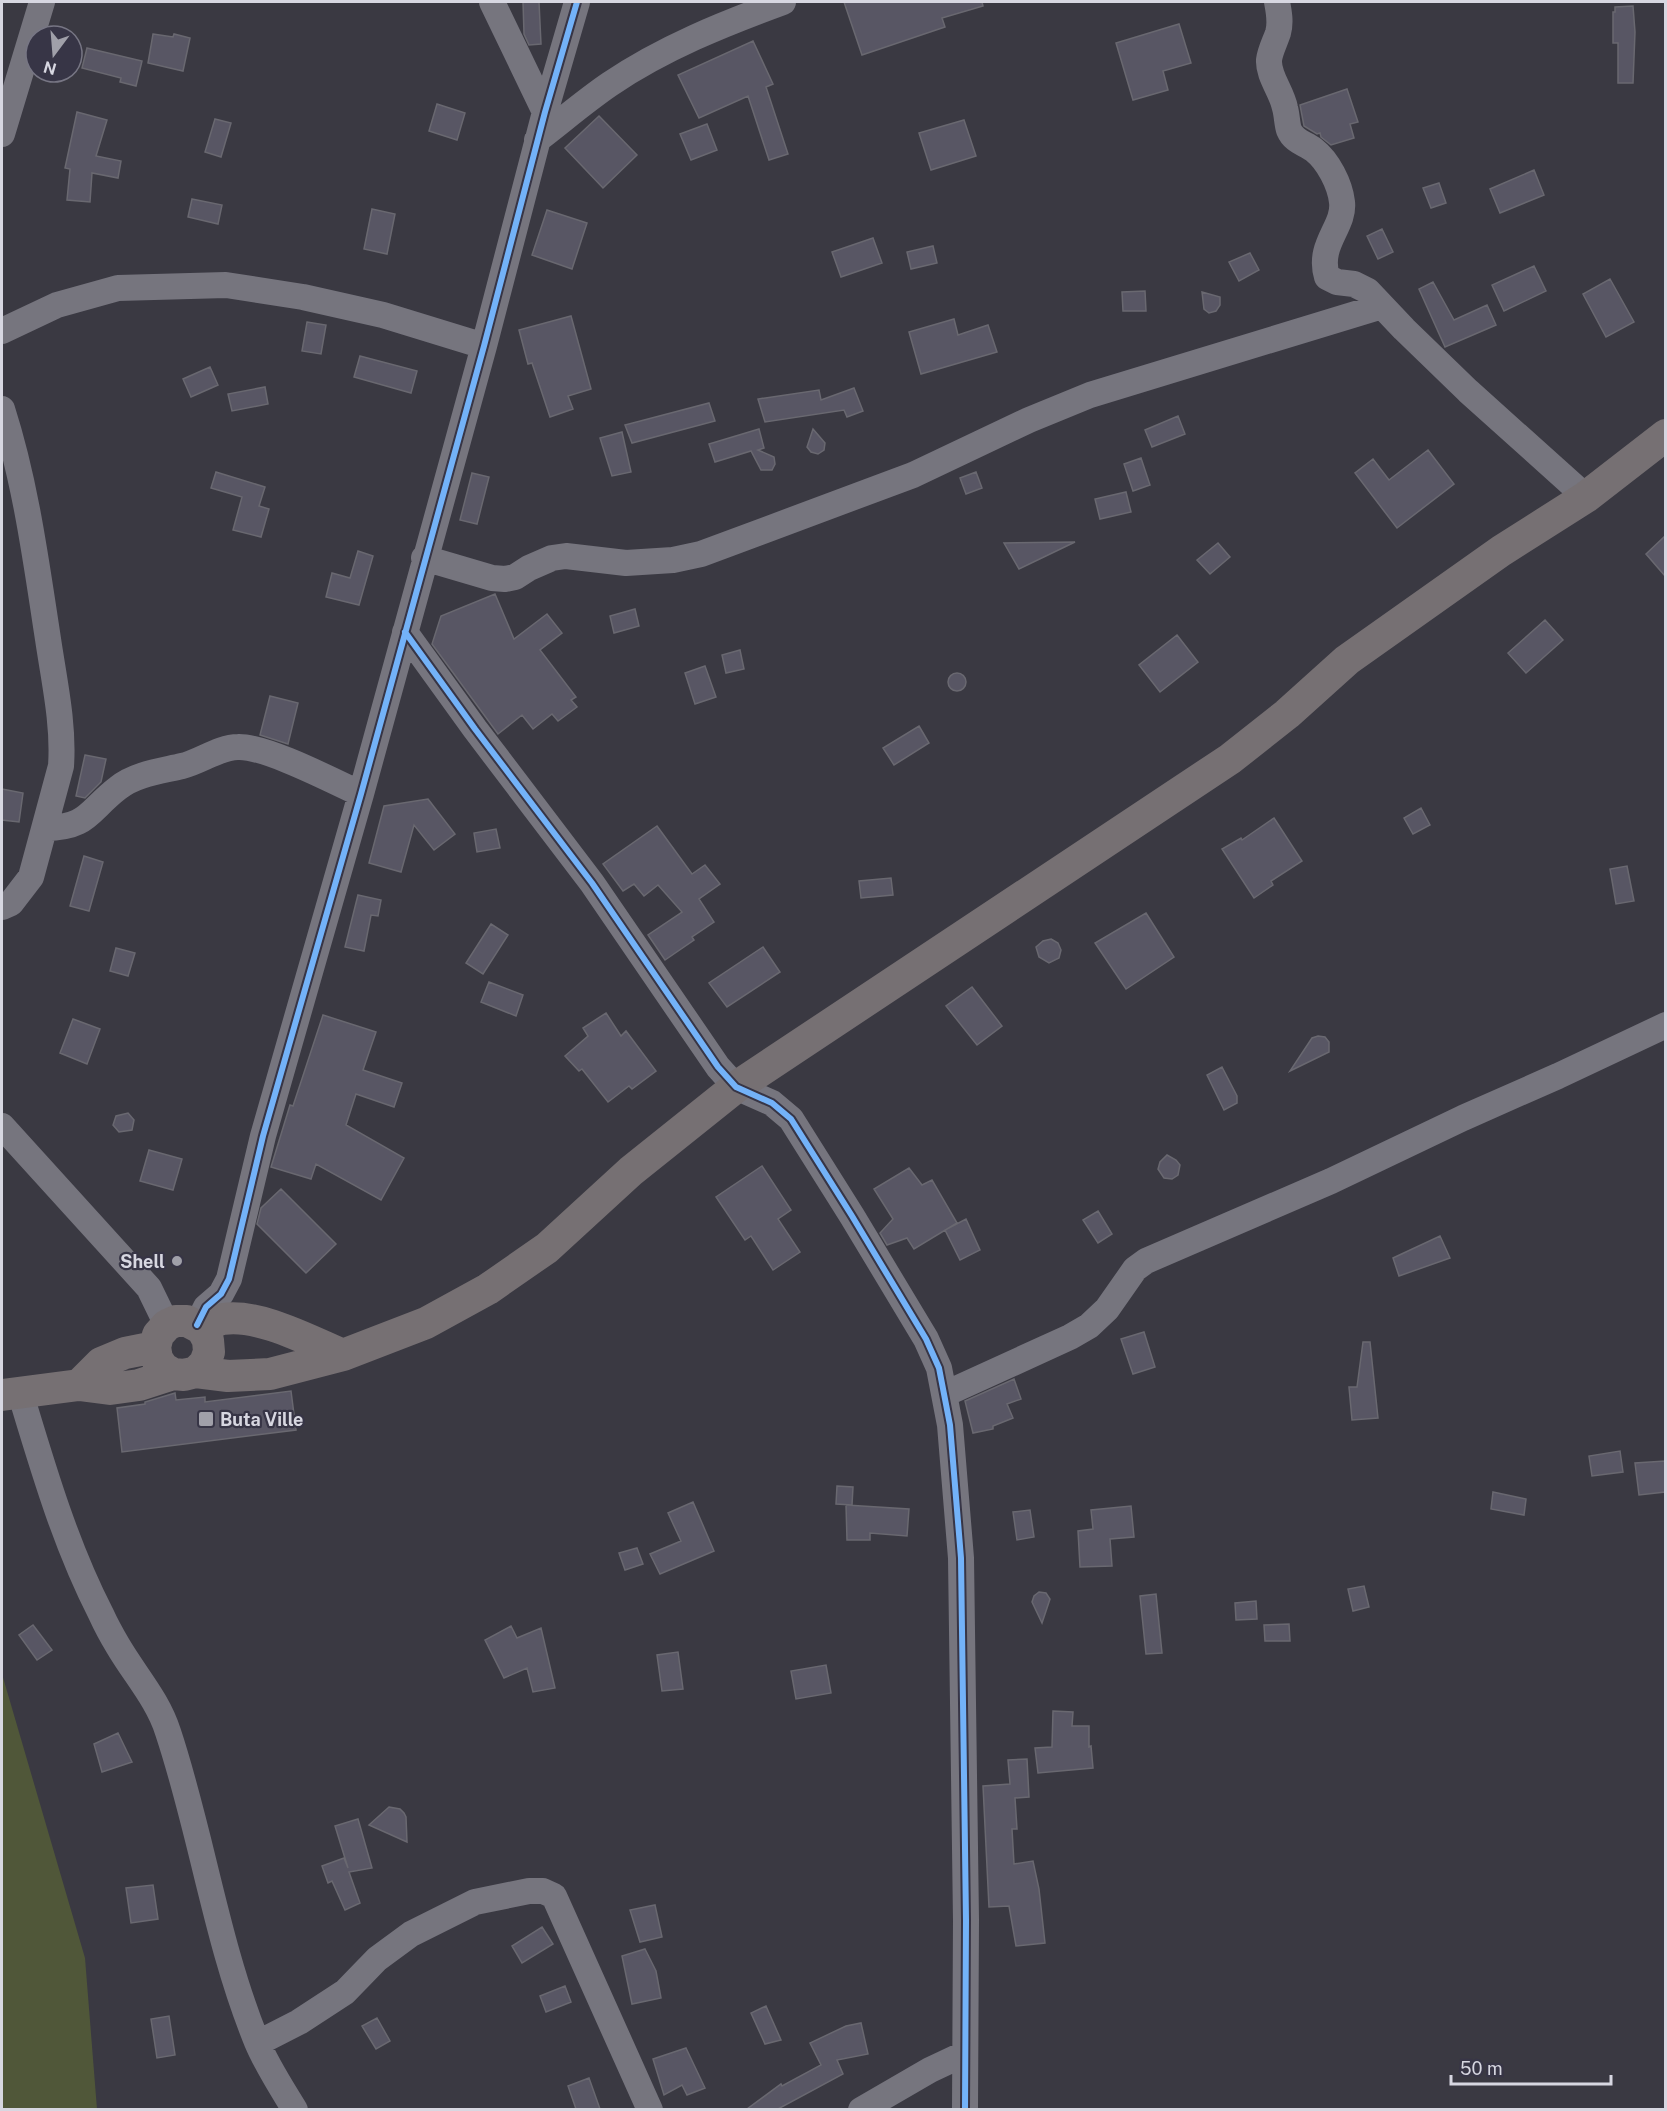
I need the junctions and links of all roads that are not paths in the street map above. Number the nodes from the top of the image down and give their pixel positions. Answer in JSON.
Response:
{"nodes":[{"id":1,"x":42,"y":2,"type":"edge"},
{"id":2,"x":492,"y":2,"type":"edge"},
{"id":3,"x":577,"y":2,"type":"edge"},
{"id":4,"x":783,"y":2,"type":"edge"},
{"id":5,"x":1277,"y":2,"type":"edge"},
{"id":6,"x":545,"y":112,"type":"junction"},
{"id":7,"x":2,"y":134,"type":"edge"},
{"id":8,"x":537,"y":140,"type":"junction"},
{"id":9,"x":1382,"y":306,"type":"junction"},
{"id":10,"x":2,"y":331,"type":"edge"},
{"id":11,"x":484,"y":346,"type":"junction"},
{"id":12,"x":2,"y":409,"type":"edge"},
{"id":13,"x":1665,"y":435,"type":"edge"},
{"id":14,"x":1586,"y":497,"type":"junction"},
{"id":15,"x":424,"y":558,"type":"junction"},
{"id":16,"x":405,"y":632,"type":"junction"},
{"id":17,"x":361,"y":794,"type":"junction"},
{"id":18,"x":45,"y":828,"type":"junction"},
{"id":19,"x":2,"y":907,"type":"edge"},
{"id":20,"x":1665,"y":1025,"type":"edge"},
{"id":21,"x":736,"y":1087,"type":"junction"},
{"id":22,"x":2,"y":1126,"type":"edge"},
{"id":23,"x":180,"y":1332,"type":"junction"},
{"id":24,"x":343,"y":1355,"type":"junction"},
{"id":25,"x":184,"y":1373,"type":"junction"},
{"id":26,"x":79,"y":1385,"type":"junction"},
{"id":27,"x":11,"y":1394,"type":"edge"},
{"id":28,"x":945,"y":1394,"type":"junction"},
{"id":29,"x":258,"y":2043,"type":"junction"},
{"id":30,"x":964,"y":2054,"type":"junction"},
{"id":31,"x":295,"y":2109,"type":"edge"},
{"id":32,"x":650,"y":2109,"type":"edge"},
{"id":33,"x":861,"y":2109,"type":"edge"},
{"id":34,"x":965,"y":2109,"type":"edge"}],
"edges":[{"from":1,"to":7,"type":"street"},
{"from":2,"to":6,"type":"street"},
{"from":3,"to":6,"type":"street"},
{"from":4,"to":8,"type":"street"},
{"from":5,"to":9,"type":"street"},
{"from":6,"to":8,"type":"street"},
{"from":8,"to":11,"type":"street"},
{"from":9,"to":14,"type":"street"},
{"from":9,"to":15,"type":"street"},
{"from":10,"to":11,"type":"street"},
{"from":11,"to":15,"type":"street"},
{"from":12,"to":18,"type":"street"},
{"from":13,"to":14,"type":"main road"},
{"from":14,"to":21,"type":"main road"},
{"from":15,"to":16,"type":"street"},
{"from":16,"to":17,"type":"street"},
{"from":16,"to":21,"type":"street"},
{"from":17,"to":18,"type":"street"},
{"from":17,"to":23,"type":"street"},
{"from":18,"to":19,"type":"street"},
{"from":20,"to":28,"type":"street"},
{"from":21,"to":24,"type":"main road"},
{"from":21,"to":28,"type":"street"},
{"from":22,"to":23,"type":"street"},
{"from":23,"to":24,"type":"main road"},
{"from":23,"to":25,"type":"main road"},
{"from":23,"to":25,"type":"main road"},
{"from":23,"to":26,"type":"main road"},
{"from":24,"to":25,"type":"main road"},
{"from":25,"to":26,"type":"main road"},
{"from":26,"to":27,"type":"main road"},
{"from":27,"to":29,"type":"street"},
{"from":28,"to":30,"type":"street"},
{"from":29,"to":31,"type":"street"},
{"from":29,"to":32,"type":"street"},
{"from":30,"to":33,"type":"street"},
{"from":30,"to":34,"type":"street"}]}
